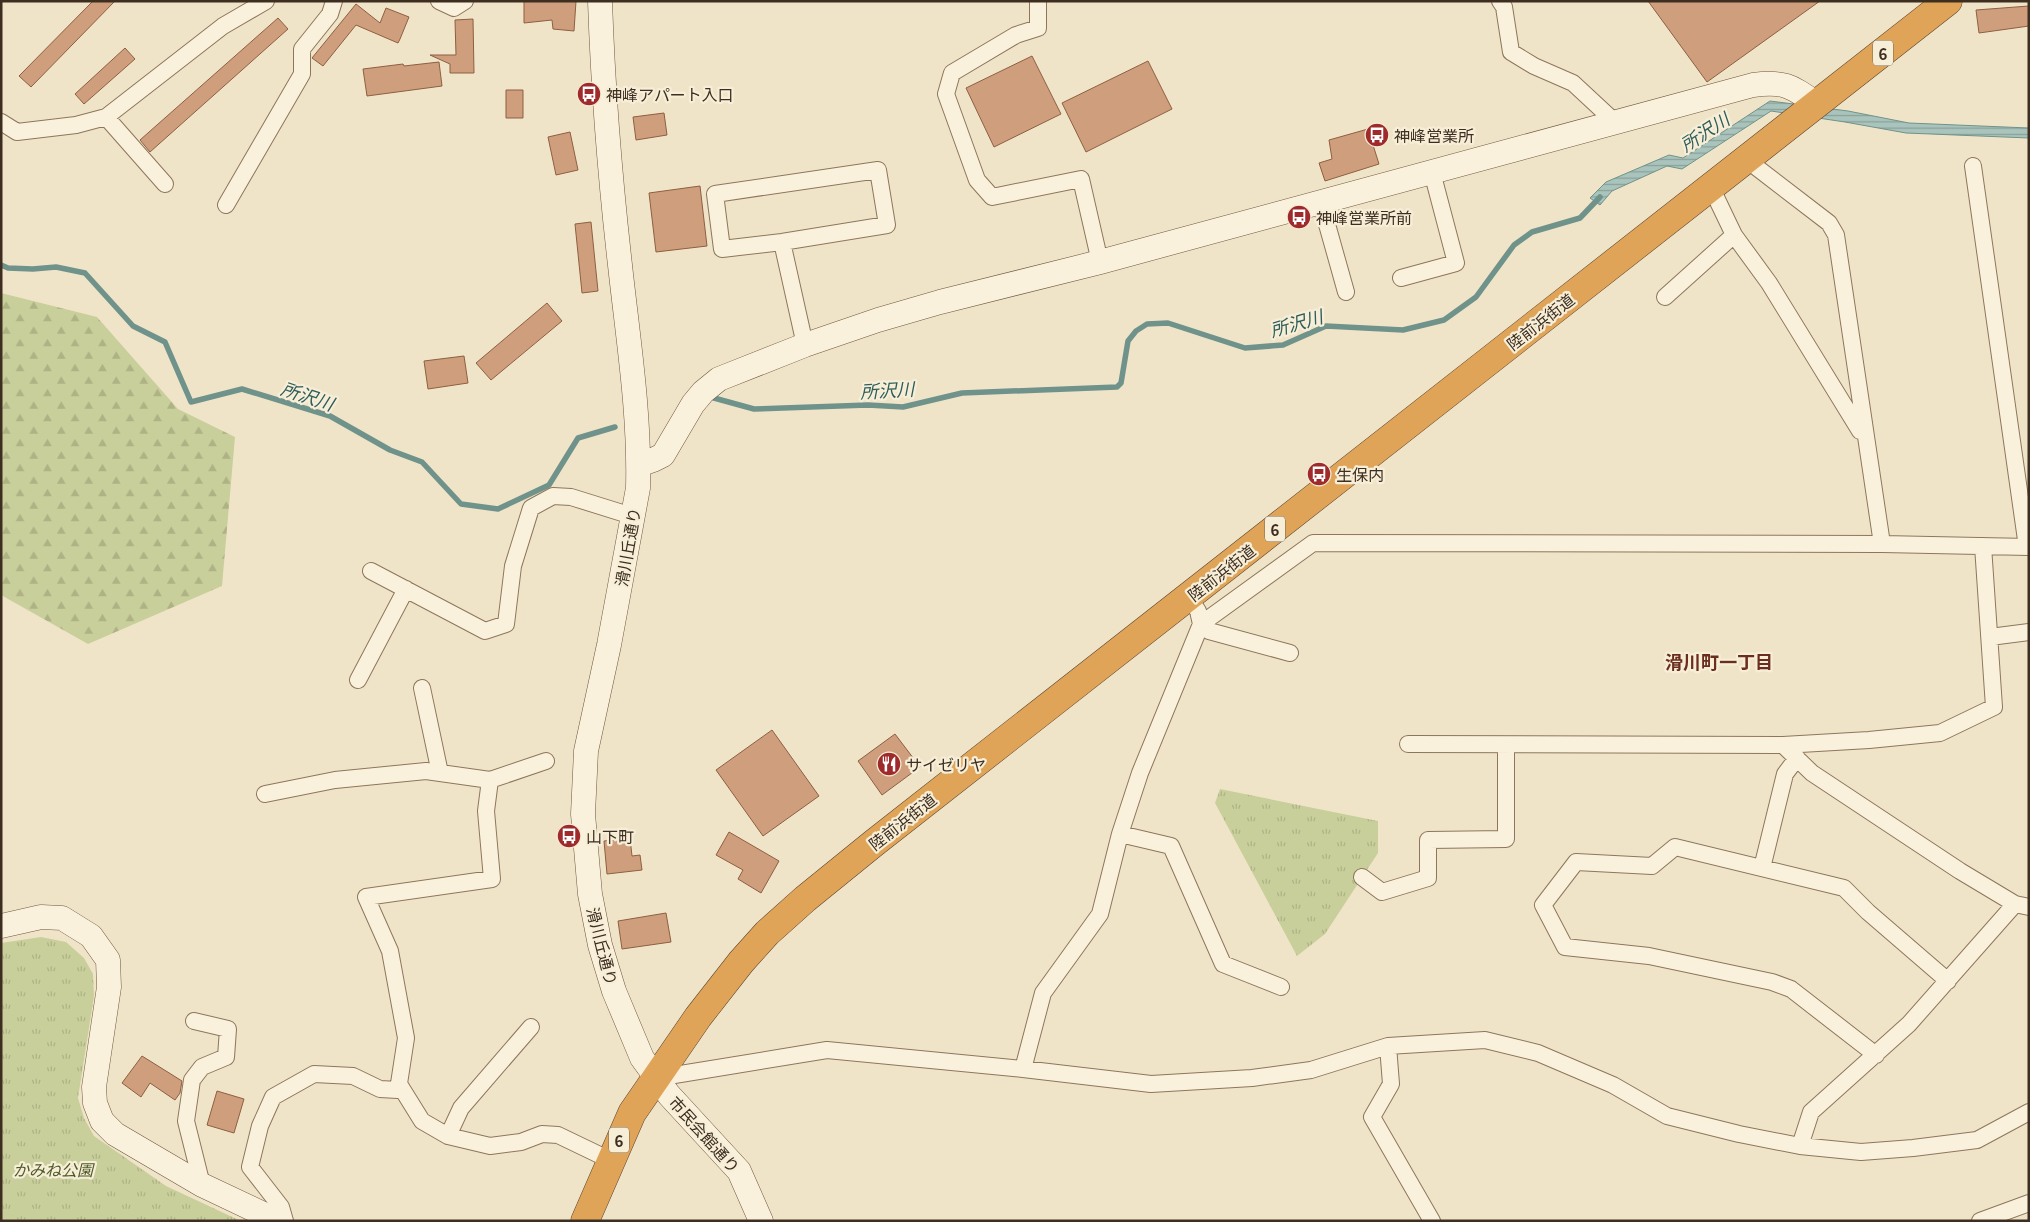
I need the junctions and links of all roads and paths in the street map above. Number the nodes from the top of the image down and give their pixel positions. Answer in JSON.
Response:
{"nodes":[{"id":1,"x":266,"y":1,"type":"edge"},
{"id":2,"x":334,"y":1,"type":"edge"},
{"id":3,"x":439,"y":1,"type":"edge"},
{"id":4,"x":465,"y":1,"type":"edge"},
{"id":5,"x":600,"y":1,"type":"edge"},
{"id":6,"x":1038,"y":1,"type":"edge"},
{"id":7,"x":1500,"y":1,"type":"edge"},
{"id":8,"x":1948,"y":1,"type":"edge"},
{"id":9,"x":1817,"y":104,"type":"junction"},
{"id":10,"x":106,"y":116,"type":"junction"},
{"id":11,"x":1,"y":122,"type":"edge"},
{"id":12,"x":1615,"y":122,"type":"junction"},
{"id":13,"x":1747,"y":160,"type":"junction"},
{"id":14,"x":1973,"y":166,"type":"dead end"},
{"id":15,"x":1432,"y":172,"type":"junction"},
{"id":16,"x":165,"y":184,"type":"dead end"},
{"id":17,"x":1711,"y":187,"type":"junction"},
{"id":18,"x":1321,"y":202,"type":"junction"},
{"id":19,"x":226,"y":205,"type":"dead end"},
{"id":20,"x":1734,"y":235,"type":"junction"},
{"id":21,"x":782,"y":242,"type":"junction"},
{"id":22,"x":1100,"y":262,"type":"junction"},
{"id":23,"x":1402,"y":278,"type":"dead end"},
{"id":24,"x":1346,"y":292,"type":"dead end"},
{"id":25,"x":1665,"y":297,"type":"dead end"},
{"id":26,"x":805,"y":345,"type":"junction"},
{"id":27,"x":1865,"y":438,"type":"junction"},
{"id":28,"x":638,"y":465,"type":"junction"},
{"id":29,"x":632,"y":516,"type":"junction"},
{"id":30,"x":1882,"y":544,"type":"junction"},
{"id":31,"x":1983,"y":546,"type":"junction"},
{"id":32,"x":2028,"y":547,"type":"edge"},
{"id":33,"x":371,"y":571,"type":"dead end"},
{"id":34,"x":406,"y":589,"type":"junction"},
{"id":35,"x":1189,"y":597,"type":"junction"},
{"id":36,"x":1201,"y":624,"type":"junction"},
{"id":37,"x":2029,"y":632,"type":"edge"},
{"id":38,"x":1990,"y":637,"type":"junction"},
{"id":39,"x":1290,"y":653,"type":"dead end"},
{"id":40,"x":358,"y":680,"type":"dead end"},
{"id":41,"x":422,"y":688,"type":"dead end"},
{"id":42,"x":1408,"y":744,"type":"dead end"},
{"id":43,"x":1506,"y":744,"type":"junction"},
{"id":44,"x":1783,"y":745,"type":"junction"},
{"id":45,"x":1796,"y":758,"type":"junction"},
{"id":46,"x":546,"y":761,"type":"dead end"},
{"id":47,"x":440,"y":773,"type":"junction"},
{"id":48,"x":490,"y":780,"type":"junction"},
{"id":49,"x":265,"y":794,"type":"dead end"},
{"id":50,"x":1120,"y":834,"type":"junction"},
{"id":51,"x":1762,"y":868,"type":"junction"},
{"id":52,"x":1362,"y":877,"type":"dead end"},
{"id":53,"x":2022,"y":905,"type":"edge"},
{"id":54,"x":1,"y":926,"type":"edge"},
{"id":55,"x":1948,"y":981,"type":"junction"},
{"id":56,"x":1281,"y":987,"type":"dead end"},
{"id":57,"x":194,"y":1021,"type":"dead end"},
{"id":58,"x":531,"y":1027,"type":"dead end"},
{"id":59,"x":1388,"y":1046,"type":"junction"},
{"id":60,"x":1876,"y":1055,"type":"junction"},
{"id":61,"x":1023,"y":1068,"type":"junction"},
{"id":62,"x":656,"y":1078,"type":"junction"},
{"id":63,"x":399,"y":1084,"type":"junction"},
{"id":64,"x":2029,"y":1112,"type":"edge"},
{"id":65,"x":448,"y":1136,"type":"junction"},
{"id":66,"x":1800,"y":1146,"type":"junction"},
{"id":67,"x":610,"y":1160,"type":"junction"},
{"id":68,"x":202,"y":1185,"type":"junction"},
{"id":69,"x":2029,"y":1203,"type":"edge"},
{"id":70,"x":278,"y":1221,"type":"edge"},
{"id":71,"x":284,"y":1221,"type":"edge"},
{"id":72,"x":585,"y":1221,"type":"edge"},
{"id":73,"x":761,"y":1221,"type":"edge"},
{"id":74,"x":1432,"y":1221,"type":"edge"},
{"id":75,"x":1980,"y":1221,"type":"edge"}],
"edges":[{"from":1,"to":10,"type":"street"},
{"from":2,"to":19,"type":"street"},
{"from":3,"to":4,"type":"street"},
{"from":5,"to":28,"type":"street","name":"滑川丘通り"},
{"from":6,"to":22,"type":"street"},
{"from":7,"to":12,"type":"street"},
{"from":8,"to":9,"type":"highway","name":"陸前浜街道","number":"6"},
{"from":9,"to":12,"type":"street"},
{"from":9,"to":13,"type":"highway","name":"陸前浜街道","number":"6"},
{"from":10,"to":11,"type":"street"},
{"from":10,"to":16,"type":"street"},
{"from":12,"to":15,"type":"street"},
{"from":13,"to":17,"type":"highway","name":"陸前浜街道","number":"6"},
{"from":13,"to":27,"type":"street"},
{"from":14,"to":32,"type":"street"},
{"from":15,"to":18,"type":"street"},
{"from":15,"to":23,"type":"street"},
{"from":17,"to":20,"type":"street"},
{"from":17,"to":35,"type":"highway","name":"陸前浜街道","number":"6"},
{"from":18,"to":22,"type":"street"},
{"from":18,"to":24,"type":"street"},
{"from":20,"to":25,"type":"street"},
{"from":20,"to":27,"type":"street"},
{"from":21,"to":21,"type":"street"},
{"from":21,"to":26,"type":"street"},
{"from":22,"to":26,"type":"street"},
{"from":26,"to":28,"type":"street"},
{"from":27,"to":30,"type":"street"},
{"from":28,"to":29,"type":"street","name":"滑川丘通り"},
{"from":29,"to":34,"type":"street"},
{"from":29,"to":62,"type":"street","name":"滑川丘通り"},
{"from":30,"to":31,"type":"street"},
{"from":30,"to":36,"type":"street"},
{"from":31,"to":32,"type":"street"},
{"from":31,"to":38,"type":"street"},
{"from":33,"to":34,"type":"street"},
{"from":34,"to":40,"type":"street"},
{"from":35,"to":36,"type":"street"},
{"from":35,"to":62,"type":"highway","name":"陸前浜街道","number":"6"},
{"from":36,"to":39,"type":"street"},
{"from":36,"to":50,"type":"street"},
{"from":37,"to":38,"type":"street"},
{"from":38,"to":44,"type":"street"},
{"from":41,"to":47,"type":"street"},
{"from":42,"to":43,"type":"street"},
{"from":43,"to":44,"type":"street"},
{"from":43,"to":52,"type":"street"},
{"from":44,"to":45,"type":"street"},
{"from":45,"to":51,"type":"street"},
{"from":45,"to":53,"type":"street"},
{"from":46,"to":48,"type":"street"},
{"from":47,"to":48,"type":"street"},
{"from":47,"to":49,"type":"street"},
{"from":48,"to":63,"type":"street"},
{"from":50,"to":56,"type":"street"},
{"from":50,"to":61,"type":"street"},
{"from":51,"to":55,"type":"street"},
{"from":51,"to":60,"type":"street"},
{"from":53,"to":55,"type":"street"},
{"from":54,"to":68,"type":"street"},
{"from":55,"to":60,"type":"street"},
{"from":57,"to":68,"type":"street"},
{"from":58,"to":65,"type":"street"},
{"from":59,"to":61,"type":"street"},
{"from":59,"to":66,"type":"street"},
{"from":59,"to":74,"type":"street"},
{"from":60,"to":66,"type":"street"},
{"from":61,"to":62,"type":"street"},
{"from":62,"to":67,"type":"highway","name":"陸前浜街道","number":"6"},
{"from":62,"to":73,"type":"street","name":"市民会館通り"},
{"from":63,"to":65,"type":"street"},
{"from":63,"to":71,"type":"street"},
{"from":64,"to":66,"type":"street"},
{"from":65,"to":67,"type":"street"},
{"from":67,"to":72,"type":"highway","name":"陸前浜街道","number":"6"},
{"from":68,"to":70,"type":"street"},
{"from":69,"to":75,"type":"street"}]}
